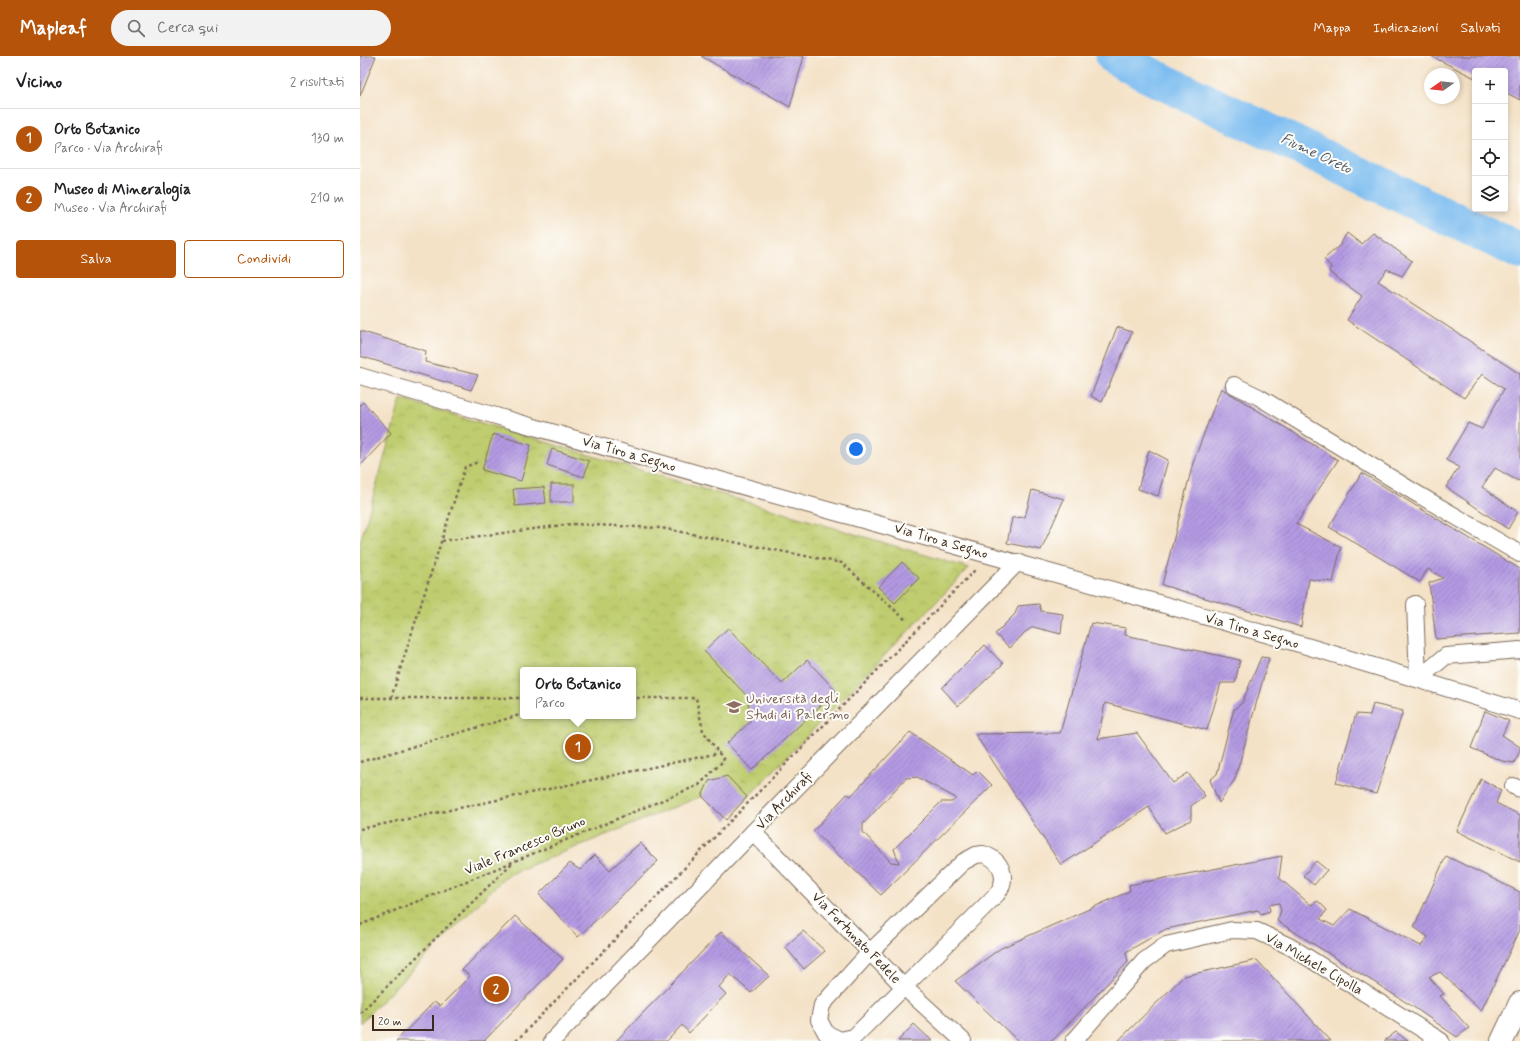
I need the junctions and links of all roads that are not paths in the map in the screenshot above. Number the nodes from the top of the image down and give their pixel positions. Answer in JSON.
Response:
{"nodes":[{"id":1,"x":360,"y":376,"type":"edge"},
{"id":2,"x":1234,"y":385,"type":"dead end"},
{"id":3,"x":1520,"y":554,"type":"edge"},
{"id":4,"x":1018,"y":562,"type":"junction"},
{"id":5,"x":1415,"y":604,"type":"dead end"},
{"id":6,"x":1520,"y":650,"type":"edge"},
{"id":7,"x":1418,"y":679,"type":"junction"},
{"id":8,"x":1520,"y":711,"type":"edge"},
{"id":9,"x":753,"y":832,"type":"junction"},
{"id":10,"x":870,"y":952,"type":"junction"},
{"id":11,"x":903,"y":986,"type":"junction"},
{"id":12,"x":1520,"y":1003,"type":"edge"},
{"id":13,"x":552,"y":1041,"type":"edge"},
{"id":14,"x":963,"y":1041,"type":"edge"},
{"id":15,"x":1074,"y":1041,"type":"edge"},
{"id":16,"x":1441,"y":1041,"type":"edge"},
{"id":17,"x":1502,"y":1041,"type":"edge"}],
"edges":[{"from":1,"to":4,"type":"street","name":"Via Tiro a Segno"},
{"from":2,"to":3,"type":"street"},
{"from":4,"to":7,"type":"street","name":"Via Tiro a Segno"},
{"from":4,"to":9,"type":"street","name":"Via Archirafi"},
{"from":5,"to":7,"type":"street"},
{"from":6,"to":7,"type":"street"},
{"from":7,"to":8,"type":"street","name":"Via Tiro a Segno"},
{"from":9,"to":10,"type":"street","name":"Via Fortunato Fedele"},
{"from":9,"to":13,"type":"street","name":"Via Archirafi"},
{"from":10,"to":11,"type":"street","name":"Via Fortunato Fedele"},
{"from":10,"to":11,"type":"street"},
{"from":10,"to":11,"type":"street"},
{"from":11,"to":14,"type":"street","name":"Via Fortunato Fedele"},
{"from":12,"to":17,"type":"street"},
{"from":15,"to":16,"type":"street","name":"Via Michele Cipolla"}]}
